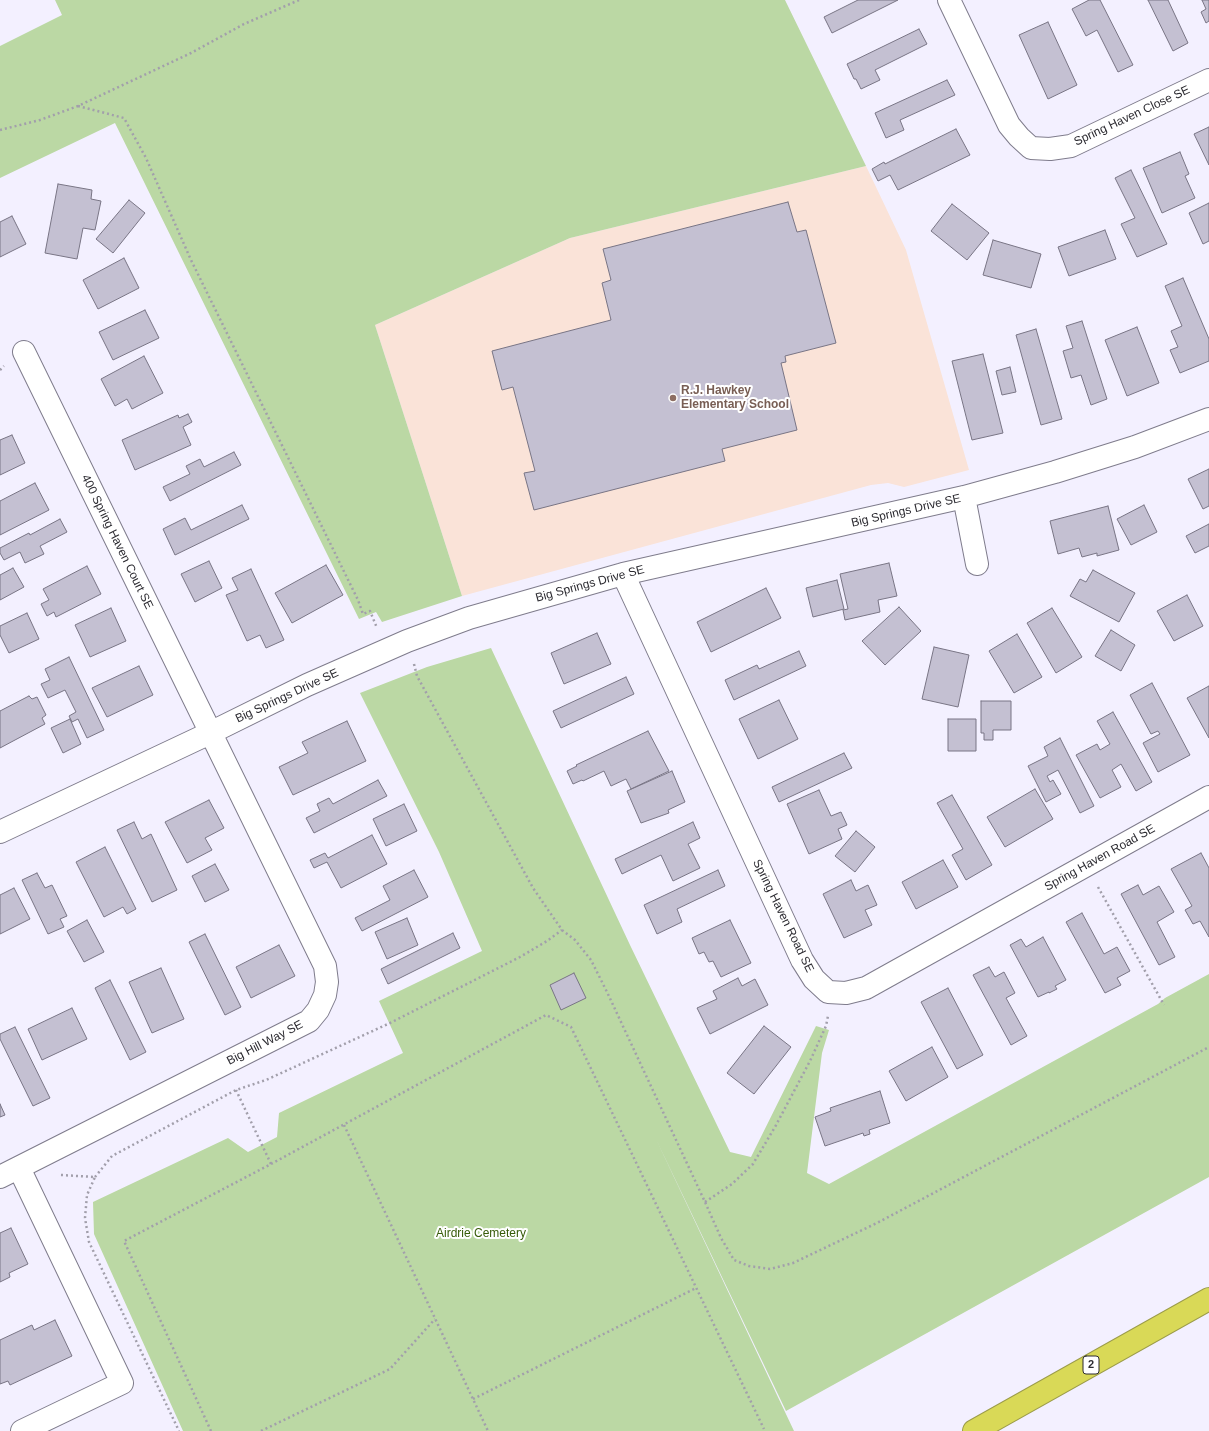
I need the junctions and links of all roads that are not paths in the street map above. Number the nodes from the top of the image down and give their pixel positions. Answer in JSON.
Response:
{"nodes":[{"id":1,"x":949,"y":0,"type":"edge"},
{"id":2,"x":1209,"y":80,"type":"edge"},
{"id":3,"x":24,"y":352,"type":"dead end"},
{"id":4,"x":1209,"y":419,"type":"edge"},
{"id":5,"x":964,"y":497,"type":"junction"},
{"id":6,"x":977,"y":564,"type":"dead end"},
{"id":7,"x":623,"y":574,"type":"junction"},
{"id":8,"x":210,"y":733,"type":"junction"},
{"id":9,"x":1209,"y":797,"type":"edge"},
{"id":10,"x":0,"y":832,"type":"edge"},
{"id":11,"x":18,"y":1168,"type":"edge"},
{"id":12,"x":1209,"y":1299,"type":"edge"},
{"id":13,"x":22,"y":1431,"type":"edge"},
{"id":14,"x":974,"y":1431,"type":"edge"}],
"edges":[{"from":1,"to":2,"type":"street","name":"Spring Haven Close SE"},
{"from":3,"to":8,"type":"street","name":"400 Spring Haven Court SE"},
{"from":4,"to":5,"type":"street","name":"Big Springs Drive SE"},
{"from":5,"to":6,"type":"street"},
{"from":5,"to":7,"type":"street","name":"Big Springs Drive SE"},
{"from":7,"to":8,"type":"street","name":"Big Springs Drive SE"},
{"from":7,"to":9,"type":"street","name":"Spring Haven Road SE"},
{"from":8,"to":10,"type":"street","name":"Big Springs Drive SE"},
{"from":8,"to":11,"type":"street","name":"Big Hill Way SE"},
{"from":11,"to":13,"type":"street"},
{"from":12,"to":14,"type":"highway","number":"2"}]}
